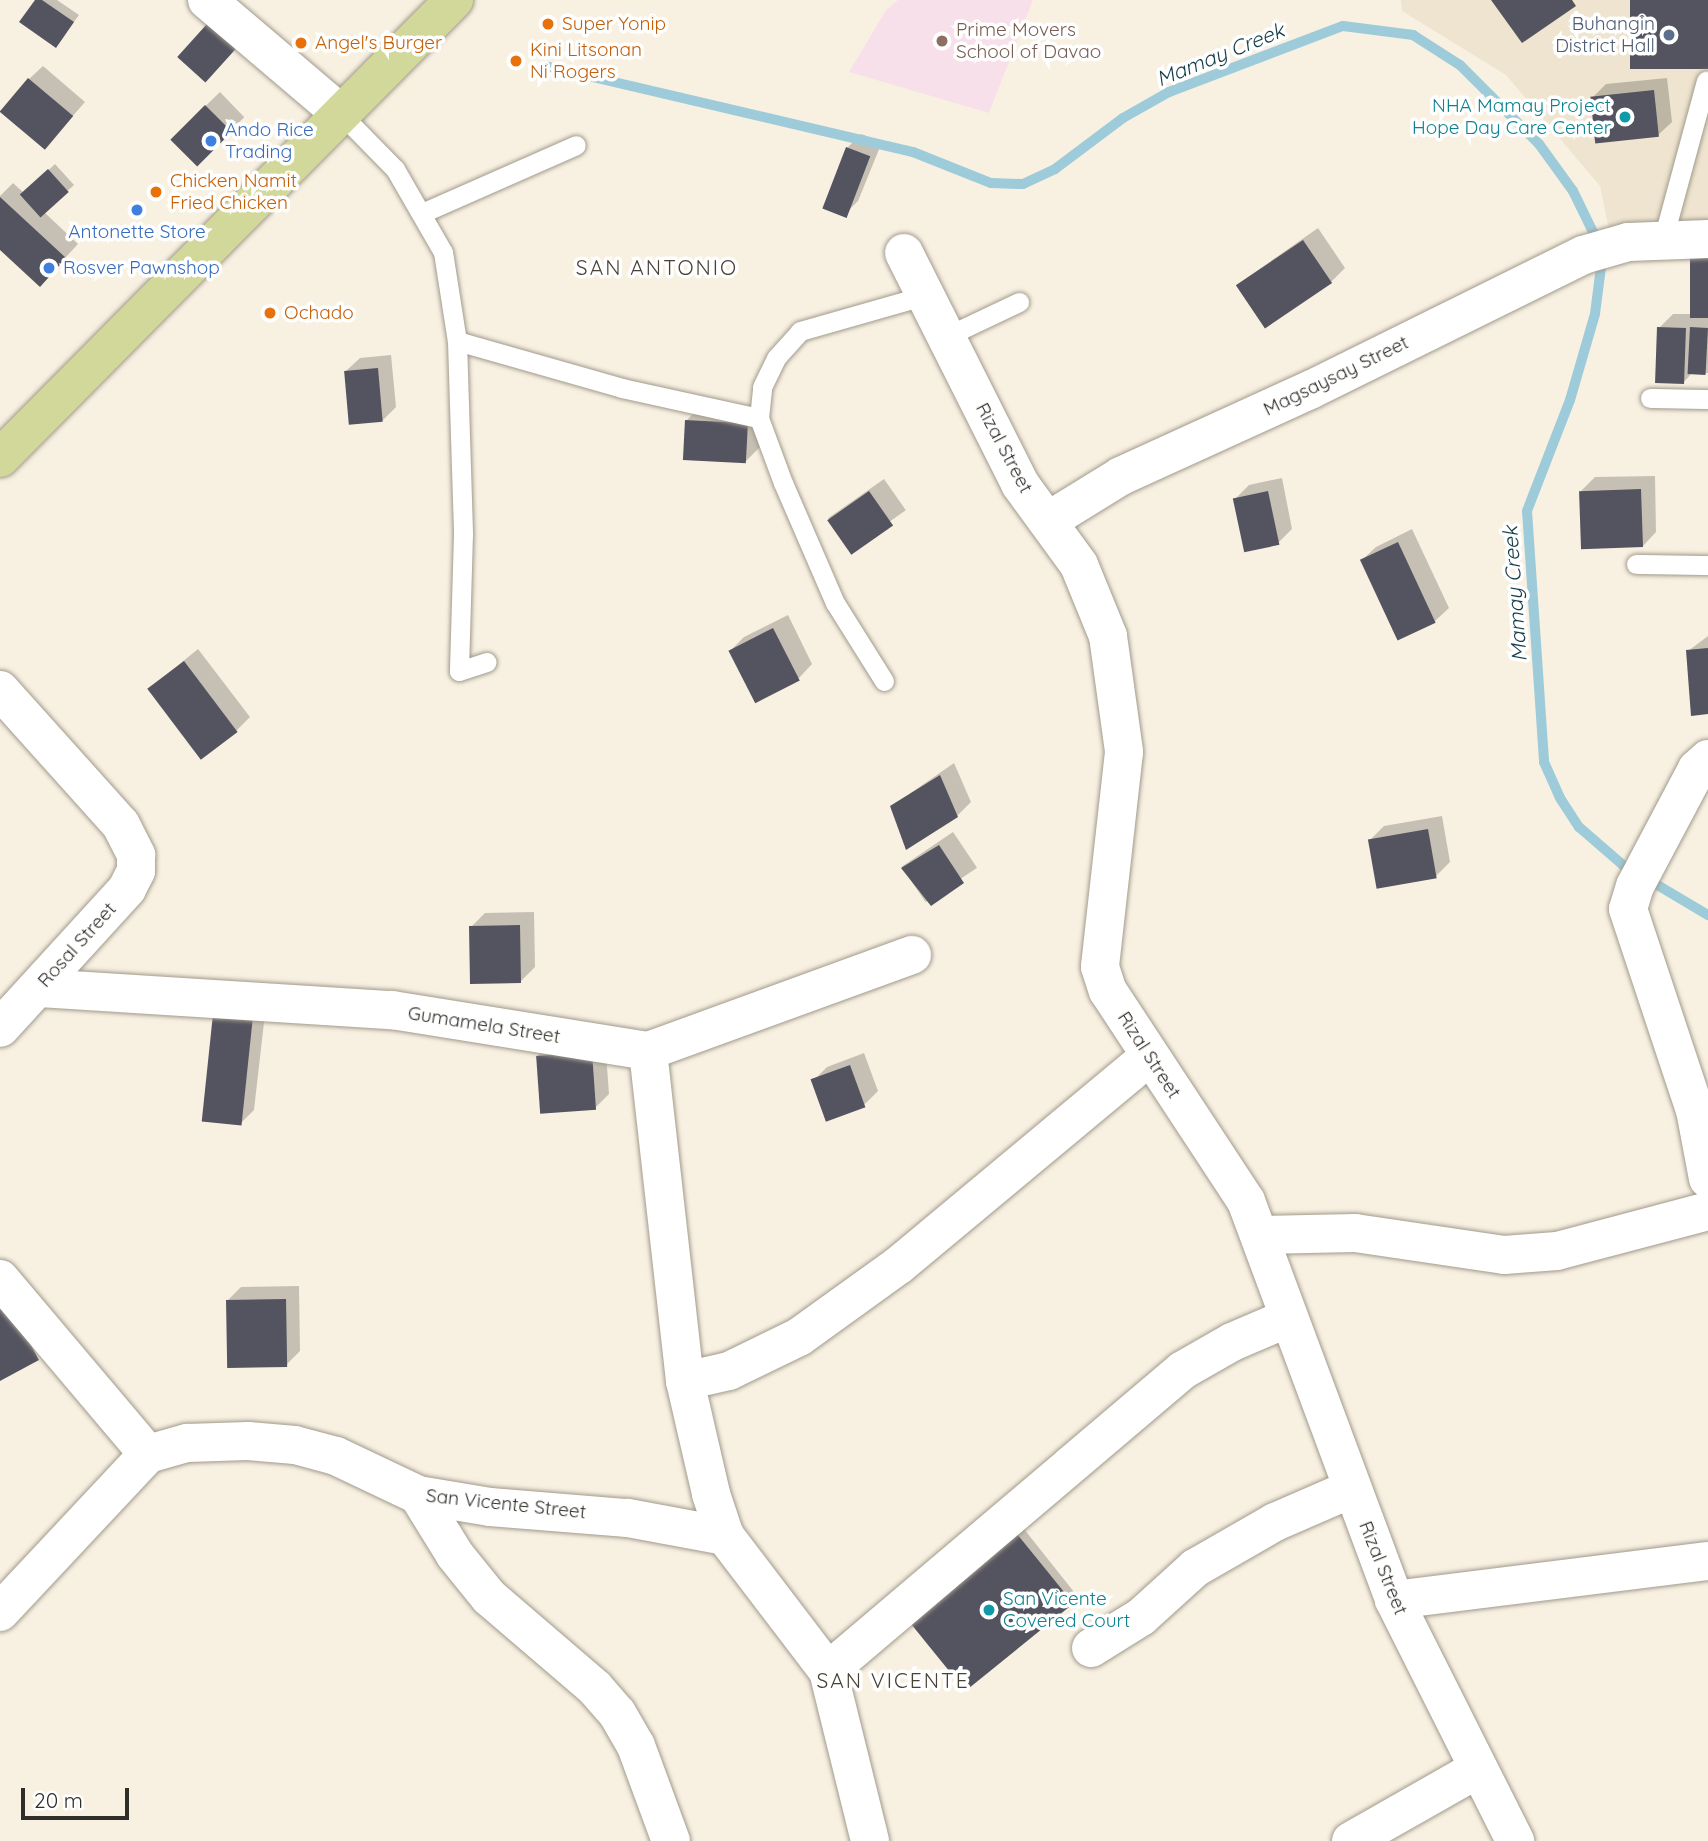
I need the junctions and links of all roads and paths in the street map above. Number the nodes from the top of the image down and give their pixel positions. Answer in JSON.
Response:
{"nodes":[{"id":1,"x":207,"y":0,"type":"edge"},
{"id":2,"x":454,"y":0,"type":"edge"},
{"id":3,"x":1706,"y":81,"type":"edge"},
{"id":4,"x":339,"y":112,"type":"junction"},
{"id":5,"x":576,"y":145,"type":"dead end"},
{"id":6,"x":422,"y":213,"type":"junction"},
{"id":7,"x":1708,"y":239,"type":"edge"},
{"id":8,"x":1646,"y":240,"type":"junction"},
{"id":9,"x":904,"y":253,"type":"dead end"},
{"id":10,"x":923,"y":296,"type":"junction"},
{"id":11,"x":1019,"y":302,"type":"dead end"},
{"id":12,"x":945,"y":337,"type":"junction"},
{"id":13,"x":457,"y":341,"type":"junction"},
{"id":14,"x":1650,"y":398,"type":"dead end"},
{"id":15,"x":1708,"y":399,"type":"edge"},
{"id":16,"x":759,"y":418,"type":"junction"},
{"id":17,"x":0,"y":458,"type":"edge"},
{"id":18,"x":1048,"y":521,"type":"junction"},
{"id":19,"x":1636,"y":564,"type":"dead end"},
{"id":20,"x":1708,"y":565,"type":"edge"},
{"id":21,"x":488,"y":662,"type":"dead end"},
{"id":22,"x":884,"y":681,"type":"dead end"},
{"id":23,"x":0,"y":690,"type":"edge"},
{"id":24,"x":1708,"y":759,"type":"edge"},
{"id":25,"x":912,"y":955,"type":"dead end"},
{"id":26,"x":39,"y":988,"type":"junction"},
{"id":27,"x":0,"y":1028,"type":"edge"},
{"id":28,"x":648,"y":1051,"type":"junction"},
{"id":29,"x":1149,"y":1057,"type":"junction"},
{"id":30,"x":1708,"y":1179,"type":"edge"},
{"id":31,"x":1708,"y":1211,"type":"edge"},
{"id":32,"x":1261,"y":1235,"type":"junction"},
{"id":33,"x":0,"y":1279,"type":"edge"},
{"id":34,"x":1288,"y":1318,"type":"junction"},
{"id":35,"x":685,"y":1381,"type":"junction"},
{"id":36,"x":148,"y":1454,"type":"junction"},
{"id":37,"x":1351,"y":1489,"type":"junction"},
{"id":38,"x":418,"y":1495,"type":"junction"},
{"id":39,"x":725,"y":1536,"type":"junction"},
{"id":40,"x":1708,"y":1561,"type":"edge"},
{"id":41,"x":1394,"y":1600,"type":"junction"},
{"id":42,"x":0,"y":1612,"type":"edge"},
{"id":43,"x":1091,"y":1648,"type":"dead end"},
{"id":44,"x":828,"y":1671,"type":"junction"},
{"id":45,"x":1478,"y":1769,"type":"junction"},
{"id":46,"x":671,"y":1841,"type":"edge"},
{"id":47,"x":870,"y":1841,"type":"edge"},
{"id":48,"x":1351,"y":1841,"type":"edge"},
{"id":49,"x":1515,"y":1841,"type":"edge"}],
"edges":[{"from":1,"to":4,"type":"street"},
{"from":2,"to":4,"type":"highway"},
{"from":3,"to":8,"type":"lane"},
{"from":4,"to":6,"type":"lane"},
{"from":4,"to":17,"type":"highway"},
{"from":5,"to":6,"type":"lane"},
{"from":6,"to":13,"type":"lane"},
{"from":7,"to":8,"type":"street","name":"Magsaysay Street"},
{"from":8,"to":18,"type":"street","name":"Magsaysay Street"},
{"from":9,"to":10,"type":"street","name":"Rizal Street"},
{"from":10,"to":12,"type":"street","name":"Rizal Street"},
{"from":10,"to":16,"type":"lane"},
{"from":11,"to":12,"type":"lane"},
{"from":12,"to":18,"type":"street","name":"Rizal Street"},
{"from":13,"to":16,"type":"lane"},
{"from":13,"to":21,"type":"lane"},
{"from":14,"to":15,"type":"lane"},
{"from":16,"to":22,"type":"lane"},
{"from":18,"to":29,"type":"street","name":"Rizal Street"},
{"from":19,"to":20,"type":"lane"},
{"from":23,"to":26,"type":"street","name":"Rosal Street"},
{"from":24,"to":30,"type":"street"},
{"from":25,"to":28,"type":"street","name":"Gumamela Street"},
{"from":26,"to":27,"type":"street","name":"Rosal Street"},
{"from":26,"to":28,"type":"street","name":"Gumamela Street"},
{"from":28,"to":35,"type":"street"},
{"from":29,"to":32,"type":"street","name":"Rizal Street"},
{"from":29,"to":35,"type":"street"},
{"from":31,"to":32,"type":"street"},
{"from":32,"to":34,"type":"street","name":"Rizal Street"},
{"from":33,"to":36,"type":"street"},
{"from":34,"to":37,"type":"street","name":"Rizal Street"},
{"from":34,"to":44,"type":"street"},
{"from":35,"to":39,"type":"street"},
{"from":36,"to":38,"type":"street","name":"San Vicente Street"},
{"from":36,"to":42,"type":"street"},
{"from":37,"to":41,"type":"street","name":"Rizal Street"},
{"from":37,"to":43,"type":"street"},
{"from":38,"to":39,"type":"street","name":"San Vicente Street"},
{"from":38,"to":46,"type":"street"},
{"from":39,"to":44,"type":"street"},
{"from":40,"to":41,"type":"street"},
{"from":41,"to":45,"type":"street","name":"Rizal Street"},
{"from":44,"to":47,"type":"street"},
{"from":45,"to":48,"type":"street"},
{"from":45,"to":49,"type":"street","name":"Rizal Street"}]}
